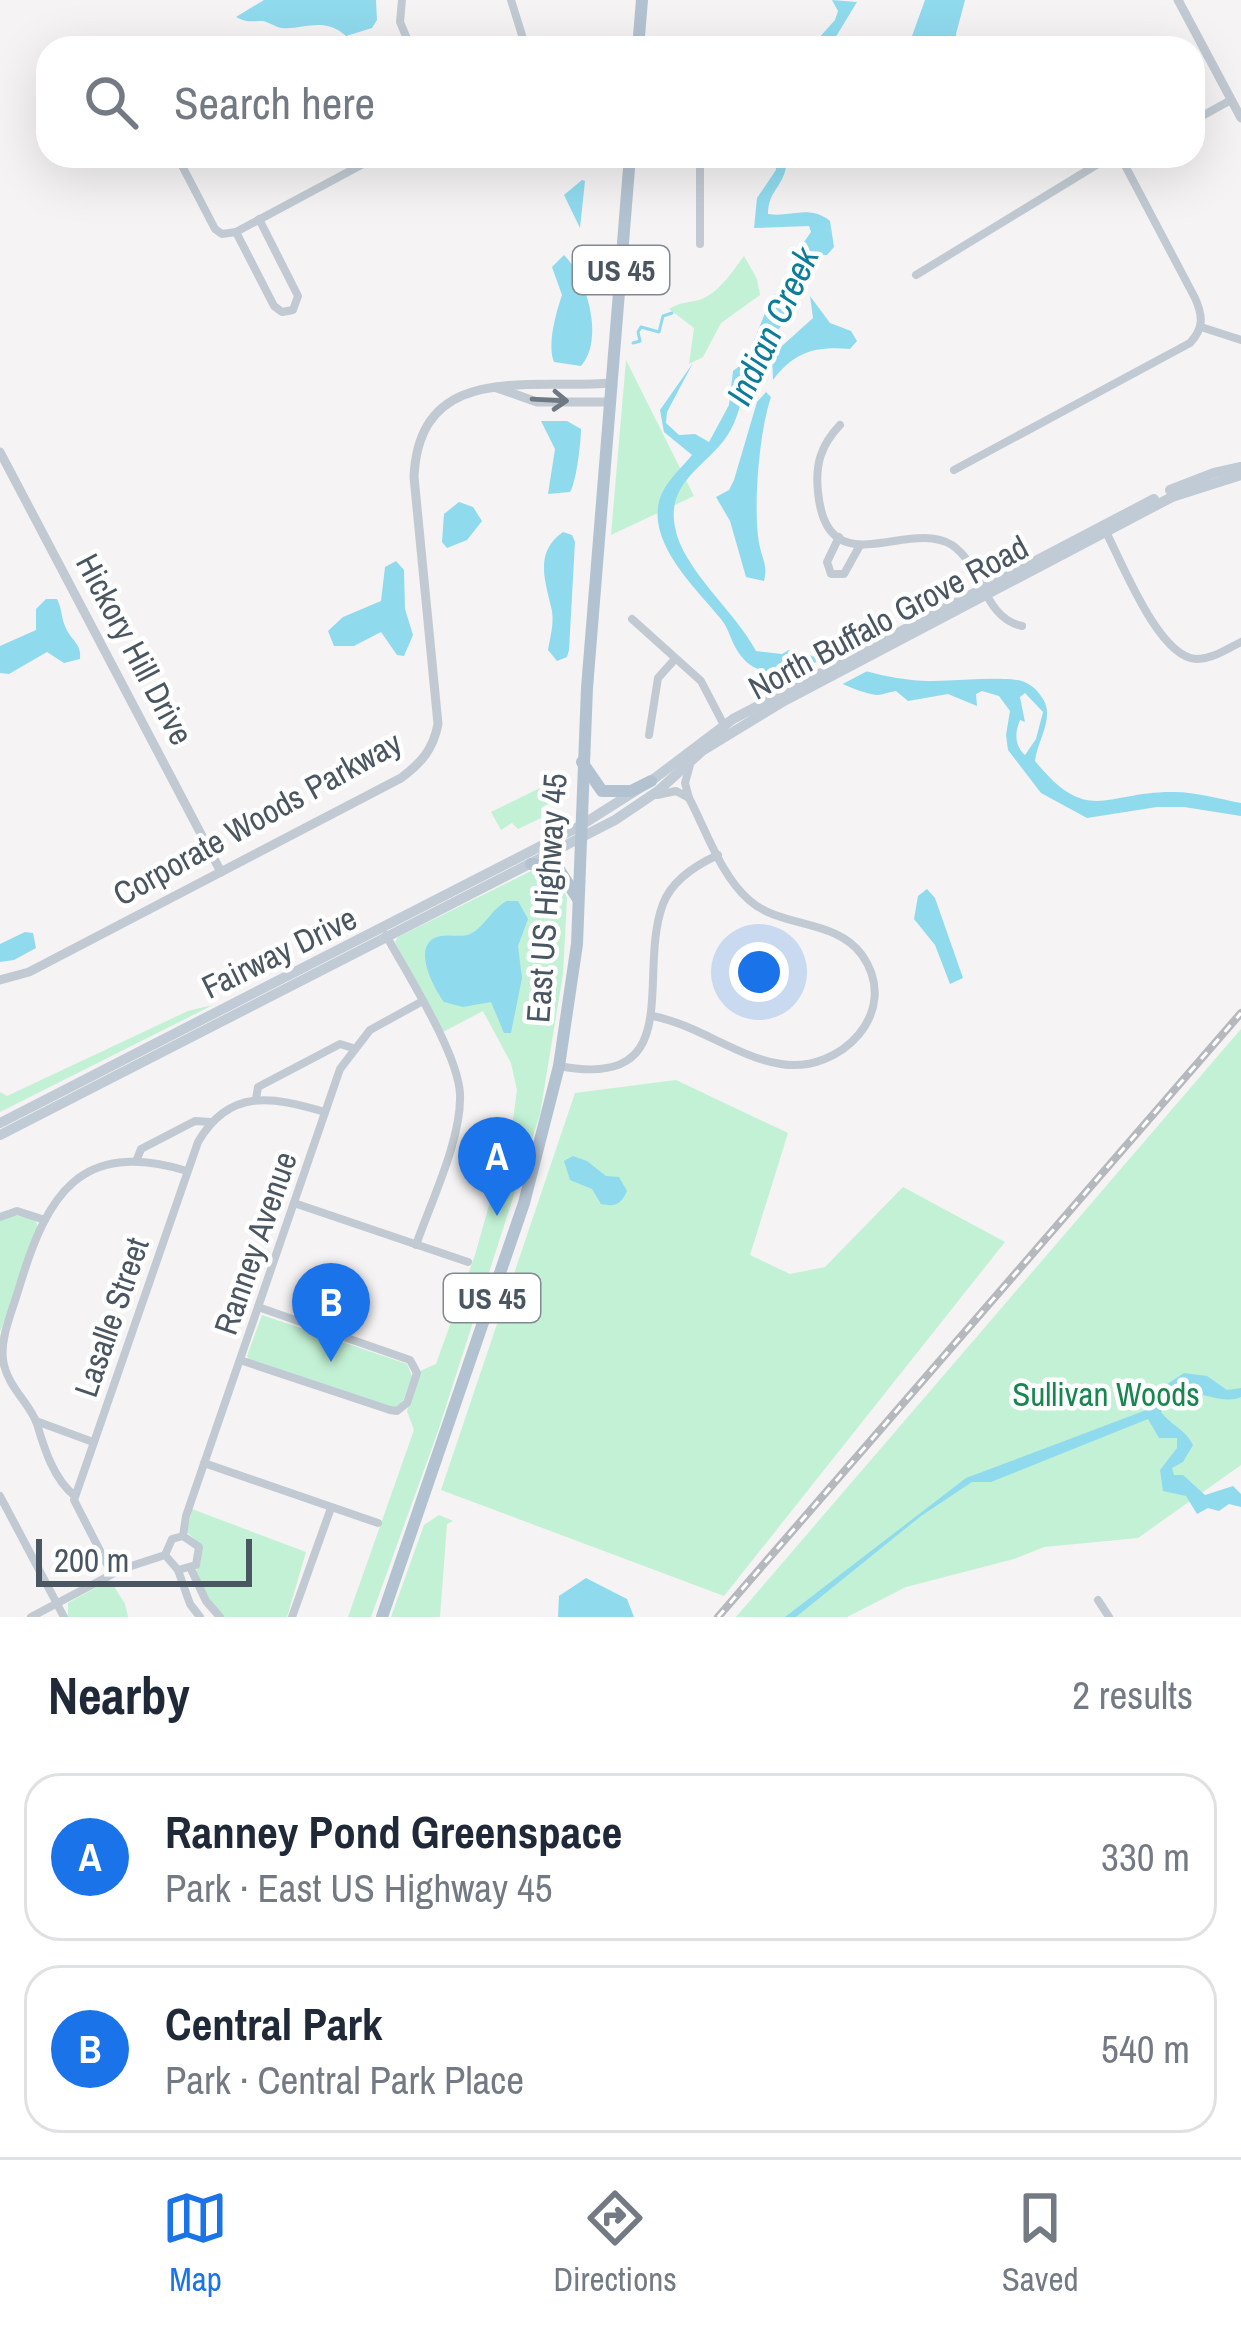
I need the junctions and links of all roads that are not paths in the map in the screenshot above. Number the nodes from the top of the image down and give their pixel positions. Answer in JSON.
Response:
{"nodes":[{"id":1,"x":402,"y":0,"type":"edge"},
{"id":2,"x":511,"y":0,"type":"edge"},
{"id":3,"x":642,"y":0,"type":"edge"},
{"id":4,"x":1178,"y":0,"type":"edge"},
{"id":5,"x":406,"y":36,"type":"edge"},
{"id":6,"x":522,"y":36,"type":"edge"},
{"id":7,"x":639,"y":36,"type":"edge"},
{"id":8,"x":1197,"y":36,"type":"edge"},
{"id":9,"x":1205,"y":50,"type":"edge"},
{"id":10,"x":1232,"y":100,"type":"junction"},
{"id":11,"x":1205,"y":115,"type":"edge"},
{"id":12,"x":1241,"y":118,"type":"edge"},
{"id":13,"x":183,"y":168,"type":"edge"},
{"id":14,"x":355,"y":168,"type":"edge"},
{"id":15,"x":629,"y":168,"type":"edge"},
{"id":16,"x":700,"y":168,"type":"edge"},
{"id":17,"x":1091,"y":168,"type":"edge"},
{"id":18,"x":1126,"y":168,"type":"edge"},
{"id":19,"x":259,"y":219,"type":"junction"},
{"id":20,"x":236,"y":232,"type":"junction"},
{"id":21,"x":700,"y":244,"type":"dead end"},
{"id":22,"x":916,"y":275,"type":"dead end"},
{"id":23,"x":1201,"y":327,"type":"junction"},
{"id":24,"x":1241,"y":340,"type":"edge"},
{"id":25,"x":610,"y":383,"type":"junction"},
{"id":26,"x":492,"y":386,"type":"junction"},
{"id":27,"x":610,"y":402,"type":"junction"},
{"id":28,"x":839,"y":424,"type":"dead end"},
{"id":29,"x":0,"y":452,"type":"edge"},
{"id":30,"x":954,"y":470,"type":"dead end"},
{"id":31,"x":1241,"y":471,"type":"edge"},
{"id":32,"x":1104,"y":528,"type":"junction"},
{"id":33,"x":839,"y":537,"type":"junction"},
{"id":34,"x":859,"y":547,"type":"junction"},
{"id":35,"x":985,"y":591,"type":"junction"},
{"id":36,"x":632,"y":619,"type":"dead end"},
{"id":37,"x":1022,"y":626,"type":"dead end"},
{"id":38,"x":1241,"y":642,"type":"edge"},
{"id":39,"x":675,"y":659,"type":"junction"},
{"id":40,"x":726,"y":729,"type":"junction"},
{"id":41,"x":650,"y":735,"type":"dead end"},
{"id":42,"x":693,"y":758,"type":"junction"},
{"id":43,"x":582,"y":762,"type":"junction"},
{"id":44,"x":651,"y":782,"type":"junction"},
{"id":45,"x":689,"y":798,"type":"junction"},
{"id":46,"x":626,"y":813,"type":"junction"},
{"id":47,"x":580,"y":832,"type":"junction"},
{"id":48,"x":718,"y":855,"type":"junction"},
{"id":49,"x":531,"y":864,"type":"junction"},
{"id":50,"x":221,"y":872,"type":"junction"},
{"id":51,"x":579,"y":902,"type":"junction"},
{"id":52,"x":386,"y":934,"type":"junction"},
{"id":53,"x":0,"y":980,"type":"edge"},
{"id":54,"x":422,"y":1002,"type":"junction"},
{"id":55,"x":653,"y":1016,"type":"junction"},
{"id":56,"x":353,"y":1048,"type":"junction"},
{"id":57,"x":559,"y":1066,"type":"junction"},
{"id":58,"x":256,"y":1099,"type":"junction"},
{"id":59,"x":325,"y":1112,"type":"junction"},
{"id":60,"x":0,"y":1123,"type":"edge"},
{"id":61,"x":212,"y":1123,"type":"junction"},
{"id":62,"x":0,"y":1135,"type":"edge"},
{"id":63,"x":137,"y":1160,"type":"junction"},
{"id":64,"x":187,"y":1172,"type":"junction"},
{"id":65,"x":294,"y":1203,"type":"junction"},
{"id":66,"x":0,"y":1217,"type":"edge"},
{"id":67,"x":45,"y":1220,"type":"junction"},
{"id":68,"x":416,"y":1245,"type":"junction"},
{"id":69,"x":468,"y":1262,"type":"dead end"},
{"id":70,"x":258,"y":1307,"type":"junction"},
{"id":71,"x":2,"y":1338,"type":"edge"},
{"id":72,"x":240,"y":1360,"type":"junction"},
{"id":73,"x":36,"y":1421,"type":"junction"},
{"id":74,"x":94,"y":1442,"type":"junction"},
{"id":75,"x":204,"y":1463,"type":"junction"},
{"id":76,"x":75,"y":1496,"type":"junction"},
{"id":77,"x":1,"y":1498,"type":"edge"},
{"id":78,"x":331,"y":1508,"type":"junction"},
{"id":79,"x":377,"y":1523,"type":"dead end"},
{"id":80,"x":184,"y":1536,"type":"junction"},
{"id":81,"x":166,"y":1555,"type":"junction"},
{"id":82,"x":190,"y":1569,"type":"junction"},
{"id":83,"x":178,"y":1570,"type":"junction"},
{"id":84,"x":112,"y":1574,"type":"junction"},
{"id":85,"x":1098,"y":1600,"type":"dead end"},
{"id":86,"x":57,"y":1604,"type":"junction"},
{"id":87,"x":32,"y":1617,"type":"edge"},
{"id":88,"x":64,"y":1617,"type":"edge"},
{"id":89,"x":200,"y":1617,"type":"edge"},
{"id":90,"x":220,"y":1617,"type":"edge"},
{"id":91,"x":292,"y":1617,"type":"edge"},
{"id":92,"x":382,"y":1617,"type":"edge"},
{"id":93,"x":1108,"y":1617,"type":"edge"}],
"edges":[{"from":1,"to":5,"type":"street"},
{"from":2,"to":6,"type":"street"},
{"from":3,"to":7,"type":"main road"},
{"from":4,"to":8,"type":"street"},
{"from":9,"to":10,"type":"street"},
{"from":10,"to":11,"type":"street"},
{"from":10,"to":12,"type":"street"},
{"from":13,"to":20,"type":"street"},
{"from":14,"to":19,"type":"street"},
{"from":15,"to":25,"type":"main road","name":"East US Highway 45","number":"US 45"},
{"from":16,"to":21,"type":"street"},
{"from":17,"to":22,"type":"street"},
{"from":18,"to":23,"type":"street"},
{"from":19,"to":20,"type":"street"},
{"from":19,"to":20,"type":"street"},
{"from":23,"to":24,"type":"street"},
{"from":23,"to":30,"type":"street"},
{"from":25,"to":26,"type":"street","name":"Corporate Woods Parkway"},
{"from":25,"to":27,"type":"main road","name":"East US Highway 45","number":"US 45"},
{"from":26,"to":27,"type":"street","one_way":true},
{"from":26,"to":50,"type":"street","name":"Corporate Woods Parkway"},
{"from":27,"to":43,"type":"main road","name":"East US Highway 45","number":"US 45"},
{"from":28,"to":33,"type":"street"},
{"from":29,"to":50,"type":"street","name":"Hickory Hill Drive"},
{"from":31,"to":32,"type":"main road","name":"North Buffalo Grove Road"},
{"from":32,"to":35,"type":"main road","name":"North Buffalo Grove Road"},
{"from":32,"to":38,"type":"street"},
{"from":33,"to":34,"type":"street"},
{"from":33,"to":34,"type":"street"},
{"from":34,"to":35,"type":"street"},
{"from":35,"to":37,"type":"street"},
{"from":35,"to":40,"type":"main road","name":"North Buffalo Grove Road"},
{"from":36,"to":39,"type":"street"},
{"from":39,"to":40,"type":"street"},
{"from":39,"to":41,"type":"street"},
{"from":40,"to":42,"type":"main road","name":"North Buffalo Grove Road"},
{"from":40,"to":44,"type":"main road","name":"North Buffalo Grove Road"},
{"from":42,"to":45,"type":"street"},
{"from":42,"to":46,"type":"main road","name":"North Buffalo Grove Road"},
{"from":43,"to":44,"type":"main road"},
{"from":43,"to":47,"type":"main road","name":"East US Highway 45","number":"US 45"},
{"from":44,"to":47,"type":"main road","name":"North Buffalo Grove Road"},
{"from":45,"to":46,"type":"street"},
{"from":45,"to":48,"type":"street"},
{"from":46,"to":47,"type":"main road","name":"North Buffalo Grove Road"},
{"from":47,"to":49,"type":"main road","name":"Fairway Drive"},
{"from":47,"to":51,"type":"main road","name":"East US Highway 45","number":"US 45"},
{"from":47,"to":52,"type":"main road","name":"Fairway Drive"},
{"from":48,"to":55,"type":"street"},
{"from":48,"to":55,"type":"street"},
{"from":49,"to":51,"type":"main road"},
{"from":49,"to":52,"type":"main road","name":"Fairway Drive"},
{"from":50,"to":53,"type":"street","name":"Corporate Woods Parkway"},
{"from":51,"to":57,"type":"main road","name":"East US Highway 45","number":"US 45"},
{"from":52,"to":54,"type":"street"},
{"from":52,"to":60,"type":"main road","name":"Fairway Drive"},
{"from":52,"to":62,"type":"main road","name":"Fairway Drive"},
{"from":54,"to":56,"type":"street","name":"Ranney Avenue"},
{"from":54,"to":68,"type":"street"},
{"from":55,"to":57,"type":"street"},
{"from":56,"to":58,"type":"street"},
{"from":56,"to":59,"type":"street","name":"Ranney Avenue"},
{"from":57,"to":92,"type":"main road","name":"East US Highway 45","number":"US 45"},
{"from":58,"to":59,"type":"street"},
{"from":58,"to":61,"type":"street"},
{"from":59,"to":65,"type":"street","name":"Ranney Avenue"},
{"from":61,"to":63,"type":"street"},
{"from":61,"to":64,"type":"street","name":"Lasalle Street"},
{"from":63,"to":64,"type":"street"},
{"from":63,"to":67,"type":"street"},
{"from":64,"to":74,"type":"street","name":"Lasalle Street"},
{"from":65,"to":68,"type":"street"},
{"from":65,"to":70,"type":"street","name":"Ranney Avenue"},
{"from":66,"to":67,"type":"street"},
{"from":67,"to":71,"type":"street"},
{"from":68,"to":69,"type":"street"},
{"from":70,"to":72,"type":"street","name":"Ranney Avenue"},
{"from":70,"to":72,"type":"street"},
{"from":71,"to":73,"type":"street"},
{"from":72,"to":75,"type":"street","name":"Ranney Avenue"},
{"from":73,"to":74,"type":"street"},
{"from":73,"to":76,"type":"street"},
{"from":74,"to":76,"type":"street","name":"Lasalle Street"},
{"from":75,"to":78,"type":"street"},
{"from":75,"to":80,"type":"street","name":"Ranney Avenue"},
{"from":76,"to":84,"type":"street"},
{"from":77,"to":86,"type":"street"},
{"from":78,"to":79,"type":"street"},
{"from":78,"to":91,"type":"street"},
{"from":80,"to":81,"type":"street"},
{"from":80,"to":82,"type":"street"},
{"from":81,"to":83,"type":"street"},
{"from":81,"to":84,"type":"street"},
{"from":82,"to":83,"type":"street"},
{"from":82,"to":90,"type":"street"},
{"from":83,"to":89,"type":"street"},
{"from":84,"to":86,"type":"street"},
{"from":85,"to":93,"type":"street"},
{"from":86,"to":87,"type":"street"},
{"from":86,"to":88,"type":"street"}]}
